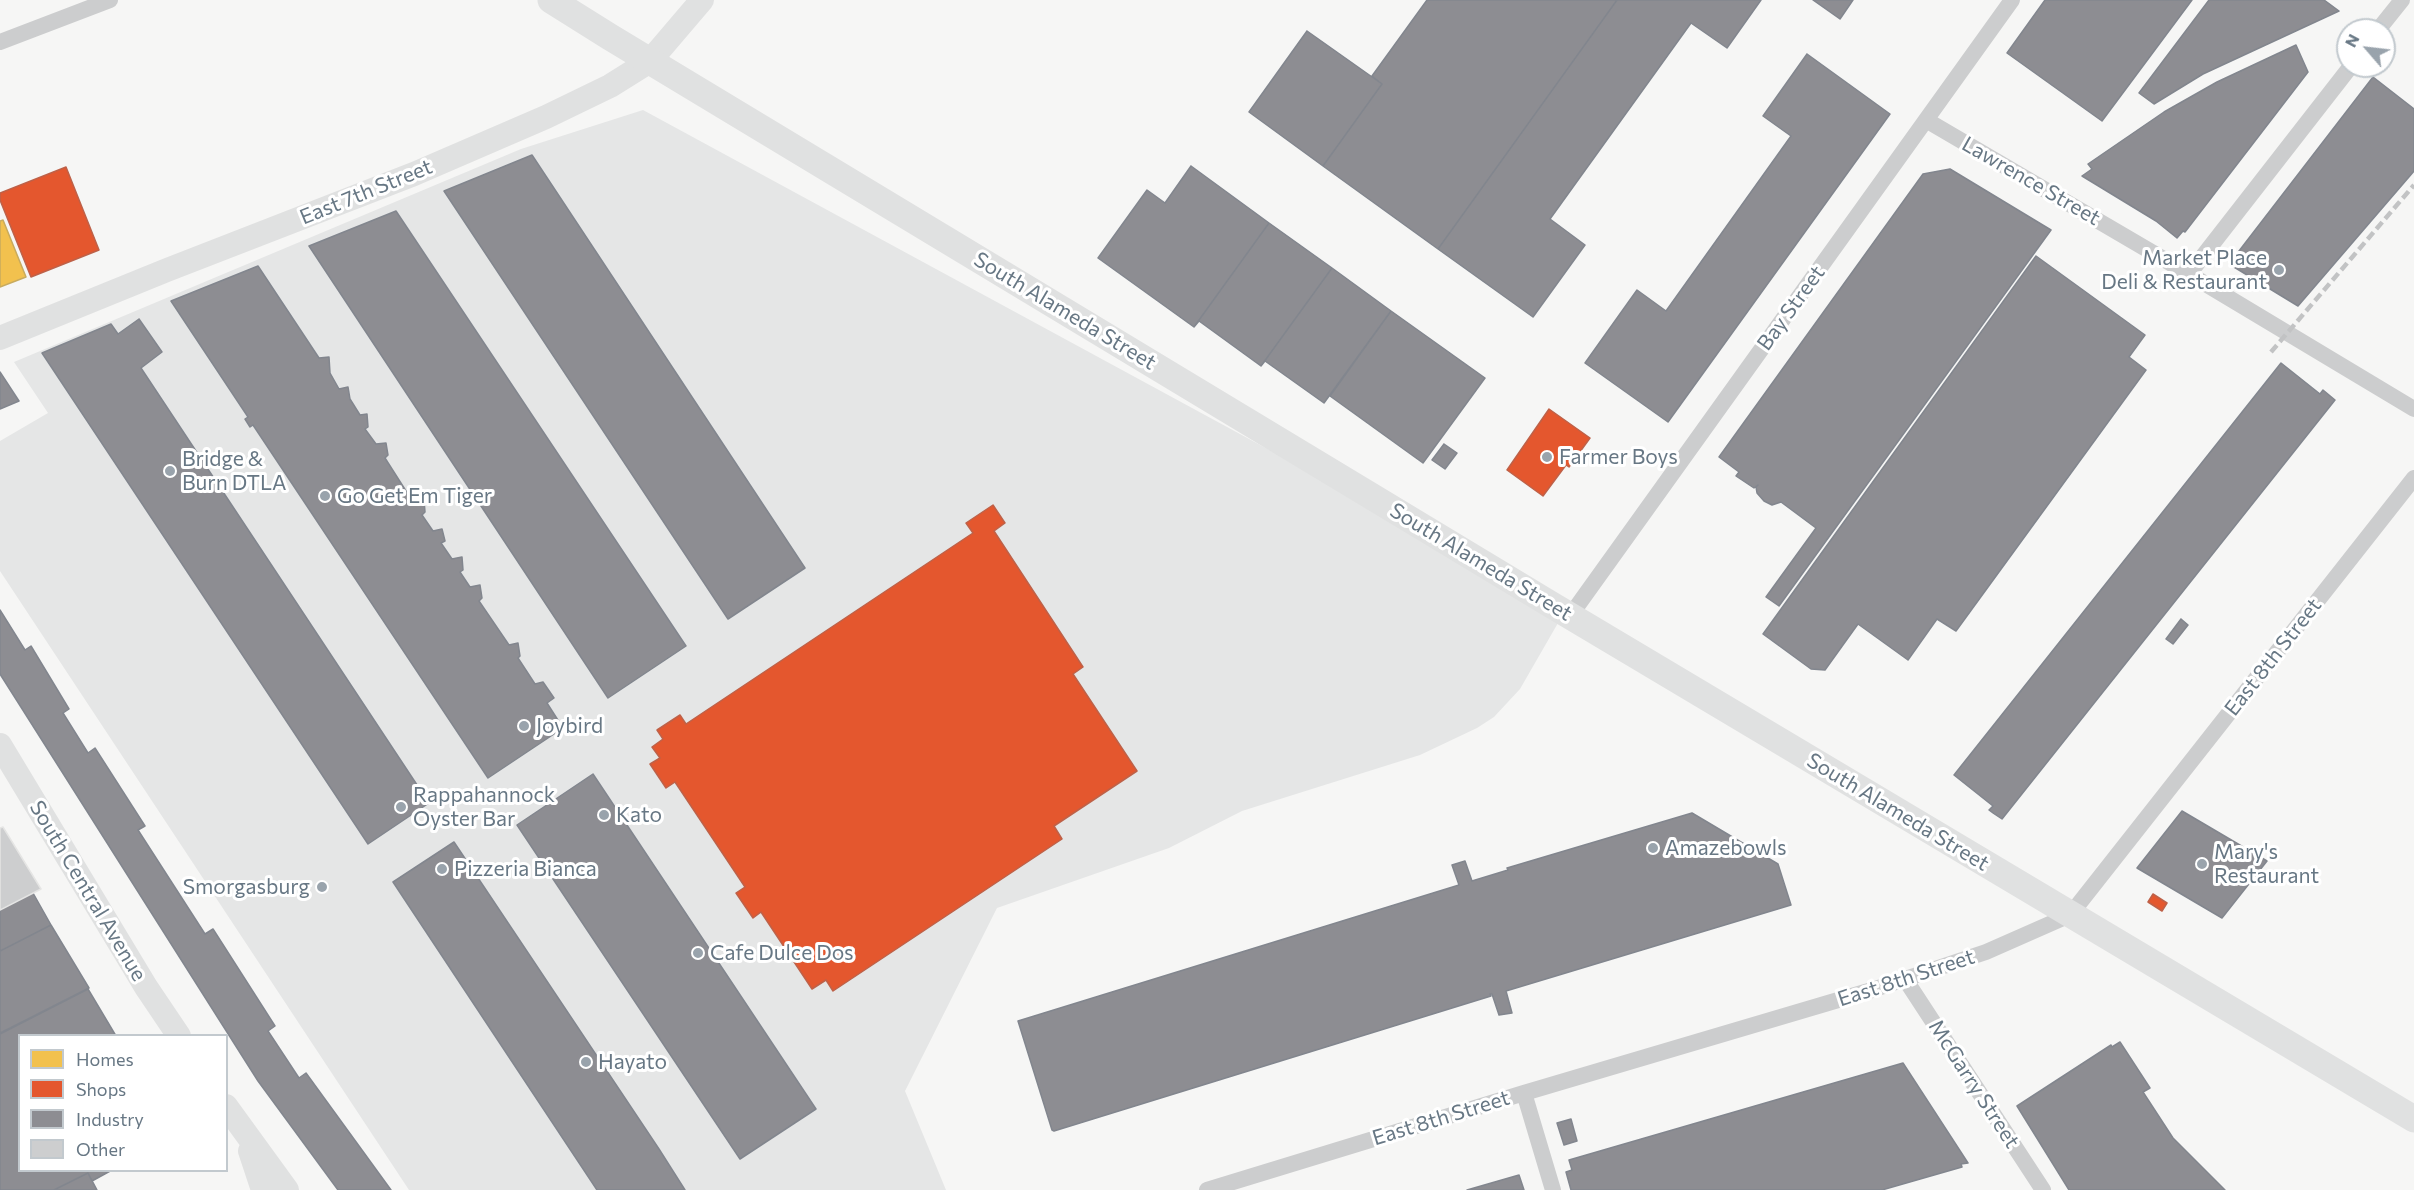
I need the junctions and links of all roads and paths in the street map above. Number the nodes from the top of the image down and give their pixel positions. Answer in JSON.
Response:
{"nodes":[{"id":1,"x":110,"y":0,"type":"edge"},
{"id":2,"x":551,"y":0,"type":"edge"},
{"id":3,"x":702,"y":0,"type":"edge"},
{"id":4,"x":2012,"y":0,"type":"edge"},
{"id":5,"x":2402,"y":0,"type":"edge"},
{"id":6,"x":2388,"y":18,"type":"edge"},
{"id":7,"x":0,"y":42,"type":"edge"},
{"id":8,"x":650,"y":61,"type":"junction"},
{"id":9,"x":2341,"y":78,"type":"edge"},
{"id":10,"x":1926,"y":120,"type":"junction"},
{"id":11,"x":2189,"y":274,"type":"junction"},
{"id":12,"x":0,"y":338,"type":"edge"},
{"id":13,"x":2414,"y":409,"type":"edge"},
{"id":14,"x":2414,"y":478,"type":"edge"},
{"id":15,"x":1570,"y":616,"type":"junction"},
{"id":16,"x":0,"y":745,"type":"edge"},
{"id":17,"x":2070,"y":915,"type":"junction"},
{"id":18,"x":1905,"y":979,"type":"junction"},
{"id":19,"x":178,"y":1034,"type":"edge"},
{"id":20,"x":1524,"y":1093,"type":"junction"},
{"id":21,"x":228,"y":1109,"type":"edge"},
{"id":22,"x":2414,"y":1119,"type":"edge"},
{"id":23,"x":244,"y":1131,"type":"junction"},
{"id":24,"x":263,"y":1190,"type":"edge"},
{"id":25,"x":287,"y":1190,"type":"edge"},
{"id":26,"x":1207,"y":1190,"type":"edge"},
{"id":27,"x":1553,"y":1190,"type":"edge"},
{"id":28,"x":2043,"y":1190,"type":"edge"}],
"edges":[{"from":1,"to":7,"type":"street"},
{"from":2,"to":8,"type":"main road","name":"South Alameda Street"},
{"from":3,"to":8,"type":"main road","name":"East 7th Street"},
{"from":4,"to":10,"type":"street","name":"Bay Street"},
{"from":5,"to":6,"type":"street"},
{"from":8,"to":12,"type":"main road","name":"East 7th Street"},
{"from":8,"to":15,"type":"main road","name":"South Alameda Street"},
{"from":9,"to":11,"type":"street"},
{"from":10,"to":11,"type":"street","name":"Lawrence Street"},
{"from":10,"to":15,"type":"street","name":"Bay Street"},
{"from":11,"to":13,"type":"street","name":"Lawrence Street"},
{"from":14,"to":17,"type":"street","name":"East 8th Street"},
{"from":15,"to":17,"type":"main road","name":"South Alameda Street"},
{"from":16,"to":19,"type":"main road","name":"South Central Avenue"},
{"from":17,"to":18,"type":"street","name":"East 8th Street"},
{"from":17,"to":22,"type":"main road","name":"South Alameda Street"},
{"from":18,"to":20,"type":"street","name":"East 8th Street"},
{"from":18,"to":28,"type":"street","name":"McGarry Street"},
{"from":20,"to":26,"type":"street","name":"East 8th Street"},
{"from":20,"to":27,"type":"street"},
{"from":21,"to":23,"type":"main road"},
{"from":23,"to":24,"type":"main road"},
{"from":23,"to":25,"type":"main road"}]}
